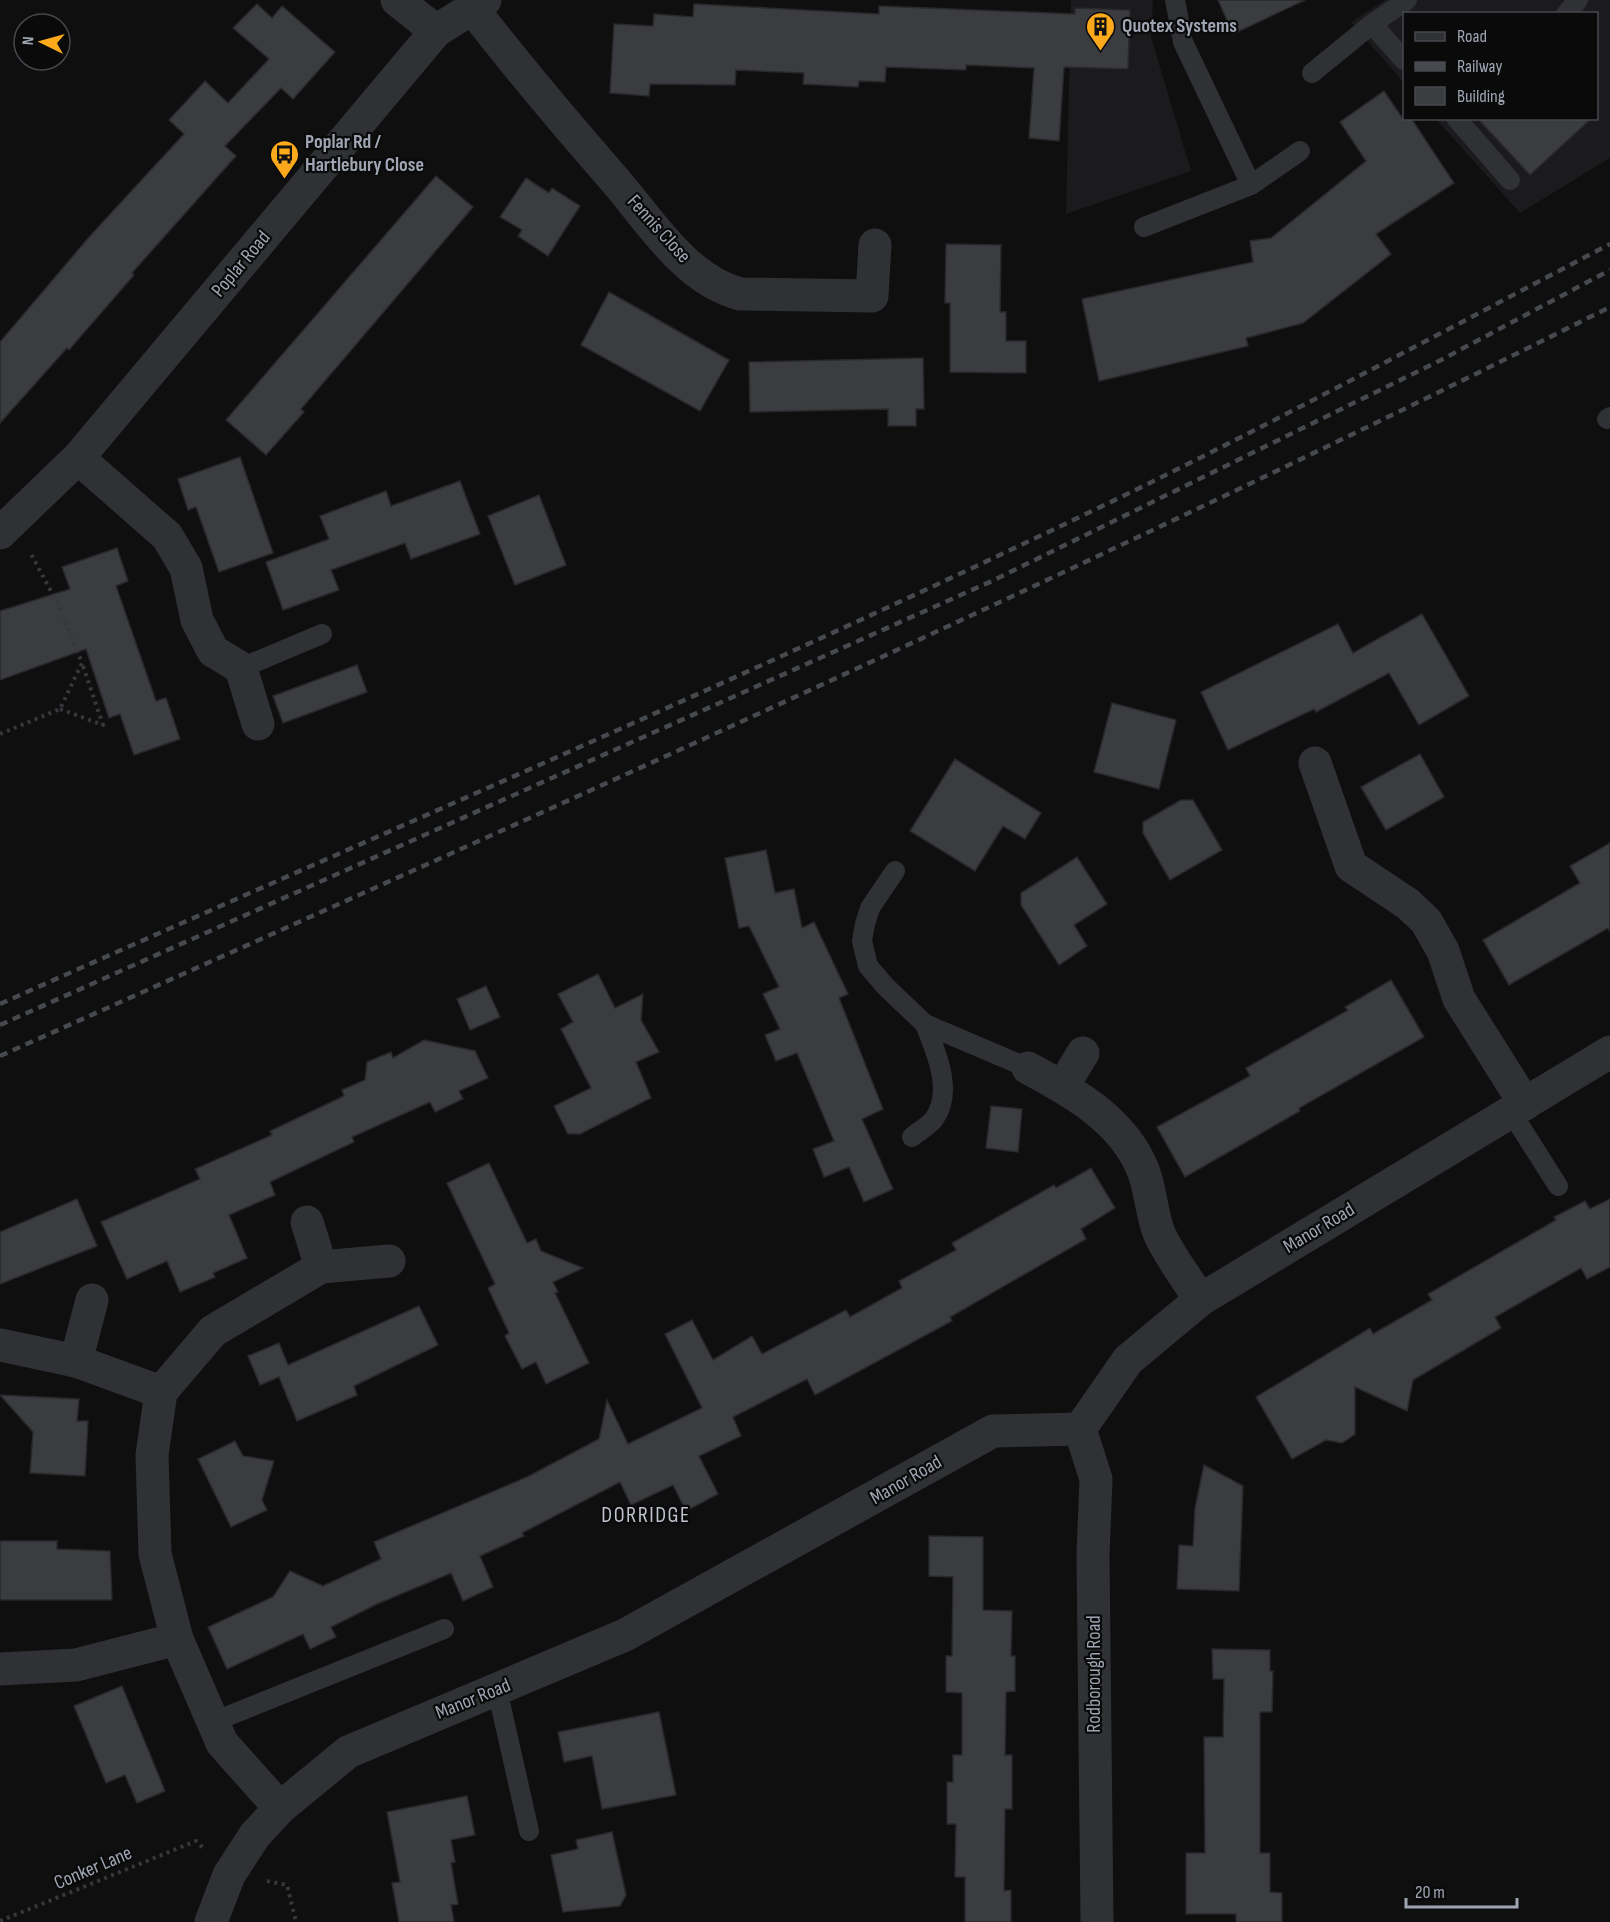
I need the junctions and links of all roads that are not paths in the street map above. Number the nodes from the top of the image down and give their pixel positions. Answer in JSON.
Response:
{"nodes":[{"id":1,"x":397,"y":0,"type":"edge"},
{"id":2,"x":1175,"y":0,"type":"edge"},
{"id":3,"x":1407,"y":0,"type":"edge"},
{"id":4,"x":1553,"y":0,"type":"edge"},
{"id":5,"x":1578,"y":0,"type":"edge"},
{"id":6,"x":478,"y":4,"type":"edge"},
{"id":7,"x":1563,"y":12,"type":"edge"},
{"id":8,"x":1567,"y":12,"type":"edge"},
{"id":9,"x":1372,"y":24,"type":"junction"},
{"id":10,"x":436,"y":31,"type":"junction"},
{"id":11,"x":1403,"y":59,"type":"edge"},
{"id":12,"x":1312,"y":73,"type":"dead end"},
{"id":13,"x":1458,"y":120,"type":"edge"},
{"id":14,"x":1300,"y":151,"type":"dead end"},
{"id":15,"x":1510,"y":180,"type":"dead end"},
{"id":16,"x":1251,"y":185,"type":"junction"},
{"id":17,"x":1144,"y":227,"type":"dead end"},
{"id":18,"x":875,"y":245,"type":"dead end"},
{"id":19,"x":78,"y":458,"type":"junction"},
{"id":20,"x":0,"y":533,"type":"edge"},
{"id":21,"x":322,"y":634,"type":"dead end"},
{"id":22,"x":241,"y":668,"type":"junction"},
{"id":23,"x":258,"y":724,"type":"dead end"},
{"id":24,"x":1316,"y":764,"type":"dead end"},
{"id":25,"x":895,"y":871,"type":"dead end"},
{"id":26,"x":925,"y":1024,"type":"junction"},
{"id":27,"x":1083,"y":1053,"type":"dead end"},
{"id":28,"x":1605,"y":1064,"type":"edge"},
{"id":29,"x":1028,"y":1068,"type":"joint"},
{"id":30,"x":1063,"y":1086,"type":"junction"},
{"id":31,"x":1518,"y":1108,"type":"junction"},
{"id":32,"x":912,"y":1137,"type":"dead end"},
{"id":33,"x":1558,"y":1186,"type":"dead end"},
{"id":34,"x":307,"y":1222,"type":"dead end"},
{"id":35,"x":389,"y":1261,"type":"dead end"},
{"id":36,"x":321,"y":1267,"type":"junction"},
{"id":37,"x":92,"y":1300,"type":"dead end"},
{"id":38,"x":1200,"y":1300,"type":"junction"},
{"id":39,"x":0,"y":1345,"type":"edge"},
{"id":40,"x":76,"y":1361,"type":"junction"},
{"id":41,"x":161,"y":1392,"type":"junction"},
{"id":42,"x":1080,"y":1429,"type":"junction"},
{"id":43,"x":444,"y":1629,"type":"dead end"},
{"id":44,"x":177,"y":1639,"type":"junction"},
{"id":45,"x":0,"y":1669,"type":"edge"},
{"id":46,"x":497,"y":1689,"type":"junction"},
{"id":47,"x":213,"y":1722,"type":"junction"},
{"id":48,"x":280,"y":1808,"type":"junction"},
{"id":49,"x":529,"y":1831,"type":"dead end"},
{"id":50,"x":211,"y":1922,"type":"edge"},
{"id":51,"x":1097,"y":1922,"type":"edge"}],
"edges":[{"from":1,"to":10,"type":"street"},
{"from":2,"to":16,"type":"lane"},
{"from":3,"to":9,"type":"lane"},
{"from":4,"to":7,"type":"lane"},
{"from":5,"to":8,"type":"lane"},
{"from":6,"to":10,"type":"street","name":"Poplar Road"},
{"from":6,"to":18,"type":"street","name":"Fennis Close"},
{"from":9,"to":11,"type":"lane"},
{"from":9,"to":12,"type":"lane"},
{"from":10,"to":19,"type":"street","name":"Poplar Road"},
{"from":13,"to":15,"type":"lane"},
{"from":14,"to":16,"type":"lane"},
{"from":16,"to":17,"type":"lane"},
{"from":19,"to":20,"type":"street","name":"Poplar Road"},
{"from":19,"to":22,"type":"street"},
{"from":21,"to":22,"type":"lane"},
{"from":22,"to":23,"type":"street"},
{"from":24,"to":31,"type":"street"},
{"from":25,"to":26,"type":"lane"},
{"from":26,"to":29,"type":"lane"},
{"from":26,"to":32,"type":"lane"},
{"from":27,"to":30,"type":"street"},
{"from":28,"to":31,"type":"street","name":"Manor Road"},
{"from":29,"to":30,"type":"street"},
{"from":30,"to":38,"type":"street"},
{"from":31,"to":33,"type":"lane"},
{"from":31,"to":38,"type":"street","name":"Manor Road"},
{"from":34,"to":36,"type":"street"},
{"from":35,"to":36,"type":"street"},
{"from":36,"to":41,"type":"street"},
{"from":37,"to":40,"type":"street"},
{"from":38,"to":42,"type":"street","name":"Manor Road"},
{"from":39,"to":40,"type":"street"},
{"from":40,"to":41,"type":"street"},
{"from":41,"to":44,"type":"street"},
{"from":42,"to":46,"type":"street","name":"Manor Road"},
{"from":42,"to":51,"type":"street","name":"Rodborough Road"},
{"from":43,"to":47,"type":"lane"},
{"from":44,"to":45,"type":"street"},
{"from":44,"to":47,"type":"street"},
{"from":46,"to":48,"type":"street","name":"Manor Road"},
{"from":46,"to":49,"type":"lane"},
{"from":47,"to":48,"type":"street"},
{"from":48,"to":50,"type":"street","name":"Manor Road"}]}
